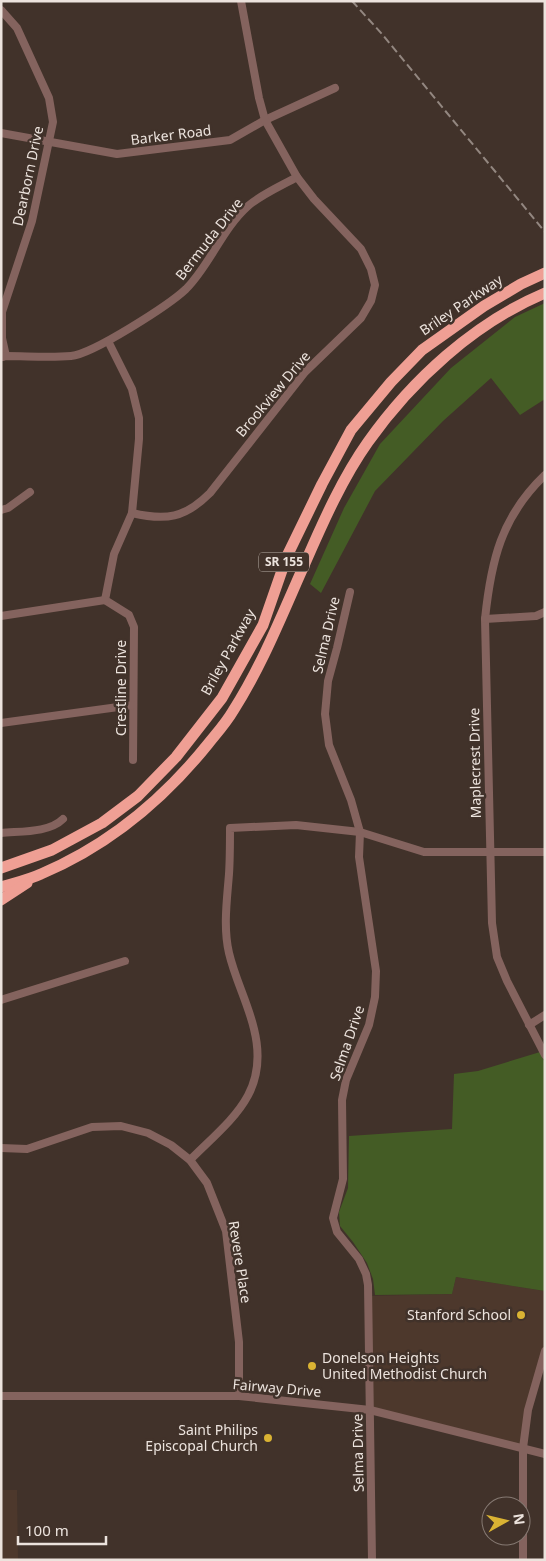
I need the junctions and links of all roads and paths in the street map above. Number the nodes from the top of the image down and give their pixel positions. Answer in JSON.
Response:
{"nodes":[{"id":1,"x":241,"y":1,"type":"edge"},
{"id":2,"x":1,"y":10,"type":"edge"},
{"id":3,"x":335,"y":88,"type":"dead end"},
{"id":4,"x":265,"y":120,"type":"junction"},
{"id":5,"x":1,"y":133,"type":"edge"},
{"id":6,"x":50,"y":143,"type":"junction"},
{"id":7,"x":297,"y":177,"type":"junction"},
{"id":8,"x":545,"y":273,"type":"edge"},
{"id":9,"x":545,"y":293,"type":"edge"},
{"id":10,"x":108,"y":341,"type":"junction"},
{"id":11,"x":3,"y":357,"type":"edge"},
{"id":12,"x":545,"y":475,"type":"edge"},
{"id":13,"x":30,"y":492,"type":"dead end"},
{"id":14,"x":1,"y":510,"type":"edge"},
{"id":15,"x":132,"y":513,"type":"junction"},
{"id":16,"x":350,"y":592,"type":"dead end"},
{"id":17,"x":105,"y":600,"type":"junction"},
{"id":18,"x":545,"y":612,"type":"edge"},
{"id":19,"x":1,"y":616,"type":"edge"},
{"id":20,"x":485,"y":619,"type":"junction"},
{"id":21,"x":134,"y":705,"type":"junction"},
{"id":22,"x":1,"y":723,"type":"edge"},
{"id":23,"x":133,"y":760,"type":"dead end"},
{"id":24,"x":63,"y":819,"type":"dead end"},
{"id":25,"x":360,"y":832,"type":"junction"},
{"id":26,"x":1,"y":833,"type":"edge"},
{"id":27,"x":545,"y":852,"type":"edge"},
{"id":28,"x":489,"y":853,"type":"junction"},
{"id":29,"x":1,"y":868,"type":"edge"},
{"id":30,"x":39,"y":875,"type":"junction"},
{"id":31,"x":1,"y":887,"type":"edge"},
{"id":32,"x":1,"y":900,"type":"edge"},
{"id":33,"x":125,"y":961,"type":"dead end"},
{"id":34,"x":1,"y":1000,"type":"edge"},
{"id":35,"x":545,"y":1015,"type":"edge"},
{"id":36,"x":529,"y":1025,"type":"junction"},
{"id":37,"x":545,"y":1055,"type":"edge"},
{"id":38,"x":1,"y":1148,"type":"edge"},
{"id":39,"x":190,"y":1160,"type":"junction"},
{"id":40,"x":545,"y":1351,"type":"edge"},
{"id":41,"x":1,"y":1396,"type":"edge"},
{"id":42,"x":239,"y":1396,"type":"junction"},
{"id":43,"x":370,"y":1410,"type":"junction"},
{"id":44,"x":523,"y":1448,"type":"junction"},
{"id":45,"x":545,"y":1454,"type":"edge"},
{"id":46,"x":372,"y":1560,"type":"edge"},
{"id":47,"x":523,"y":1560,"type":"edge"}],
"edges":[{"from":1,"to":4,"type":"street","name":"Brookview Drive"},
{"from":2,"to":6,"type":"street","name":"Dearborn Drive"},
{"from":3,"to":4,"type":"street","name":"Barker Road"},
{"from":4,"to":6,"type":"street","name":"Barker Road"},
{"from":4,"to":7,"type":"street","name":"Brookview Drive"},
{"from":5,"to":6,"type":"street","name":"Barker Road"},
{"from":6,"to":11,"type":"street","name":"Dearborn Drive"},
{"from":7,"to":10,"type":"street","name":"Bermuda Drive"},
{"from":7,"to":15,"type":"street","name":"Brookview Drive"},
{"from":8,"to":29,"type":"highway","name":"Briley Parkway","number":"SR 155"},
{"from":9,"to":30,"type":"highway","number":"SR 155"},
{"from":10,"to":11,"type":"street","name":"Bermuda Drive"},
{"from":10,"to":15,"type":"street"},
{"from":12,"to":20,"type":"street","name":"Maplecrest Drive"},
{"from":13,"to":14,"type":"street"},
{"from":15,"to":17,"type":"street"},
{"from":16,"to":25,"type":"street","name":"Selma Drive"},
{"from":17,"to":19,"type":"street"},
{"from":17,"to":21,"type":"street","name":"Crestline Drive"},
{"from":18,"to":20,"type":"street"},
{"from":20,"to":28,"type":"street","name":"Maplecrest Drive"},
{"from":21,"to":22,"type":"street"},
{"from":21,"to":23,"type":"street","name":"Crestline Drive"},
{"from":24,"to":26,"type":"street"},
{"from":25,"to":28,"type":"street"},
{"from":25,"to":39,"type":"street"},
{"from":25,"to":43,"type":"street","name":"Selma Drive"},
{"from":27,"to":28,"type":"street"},
{"from":28,"to":36,"type":"street","name":"Maplecrest Drive"},
{"from":30,"to":31,"type":"highway","number":"SR 155"},
{"from":30,"to":32,"type":"highway"},
{"from":33,"to":34,"type":"street"},
{"from":35,"to":36,"type":"street"},
{"from":36,"to":37,"type":"street","name":"Maplecrest Drive"},
{"from":38,"to":39,"type":"street","name":"Revere Place"},
{"from":39,"to":42,"type":"street","name":"Revere Place"},
{"from":40,"to":44,"type":"street"},
{"from":41,"to":42,"type":"street","name":"Fairway Drive"},
{"from":42,"to":43,"type":"street","name":"Fairway Drive"},
{"from":43,"to":44,"type":"street","name":"Fairway Drive"},
{"from":43,"to":46,"type":"street","name":"Selma Drive"},
{"from":44,"to":45,"type":"street","name":"Fairway Drive"},
{"from":44,"to":47,"type":"street"}]}
